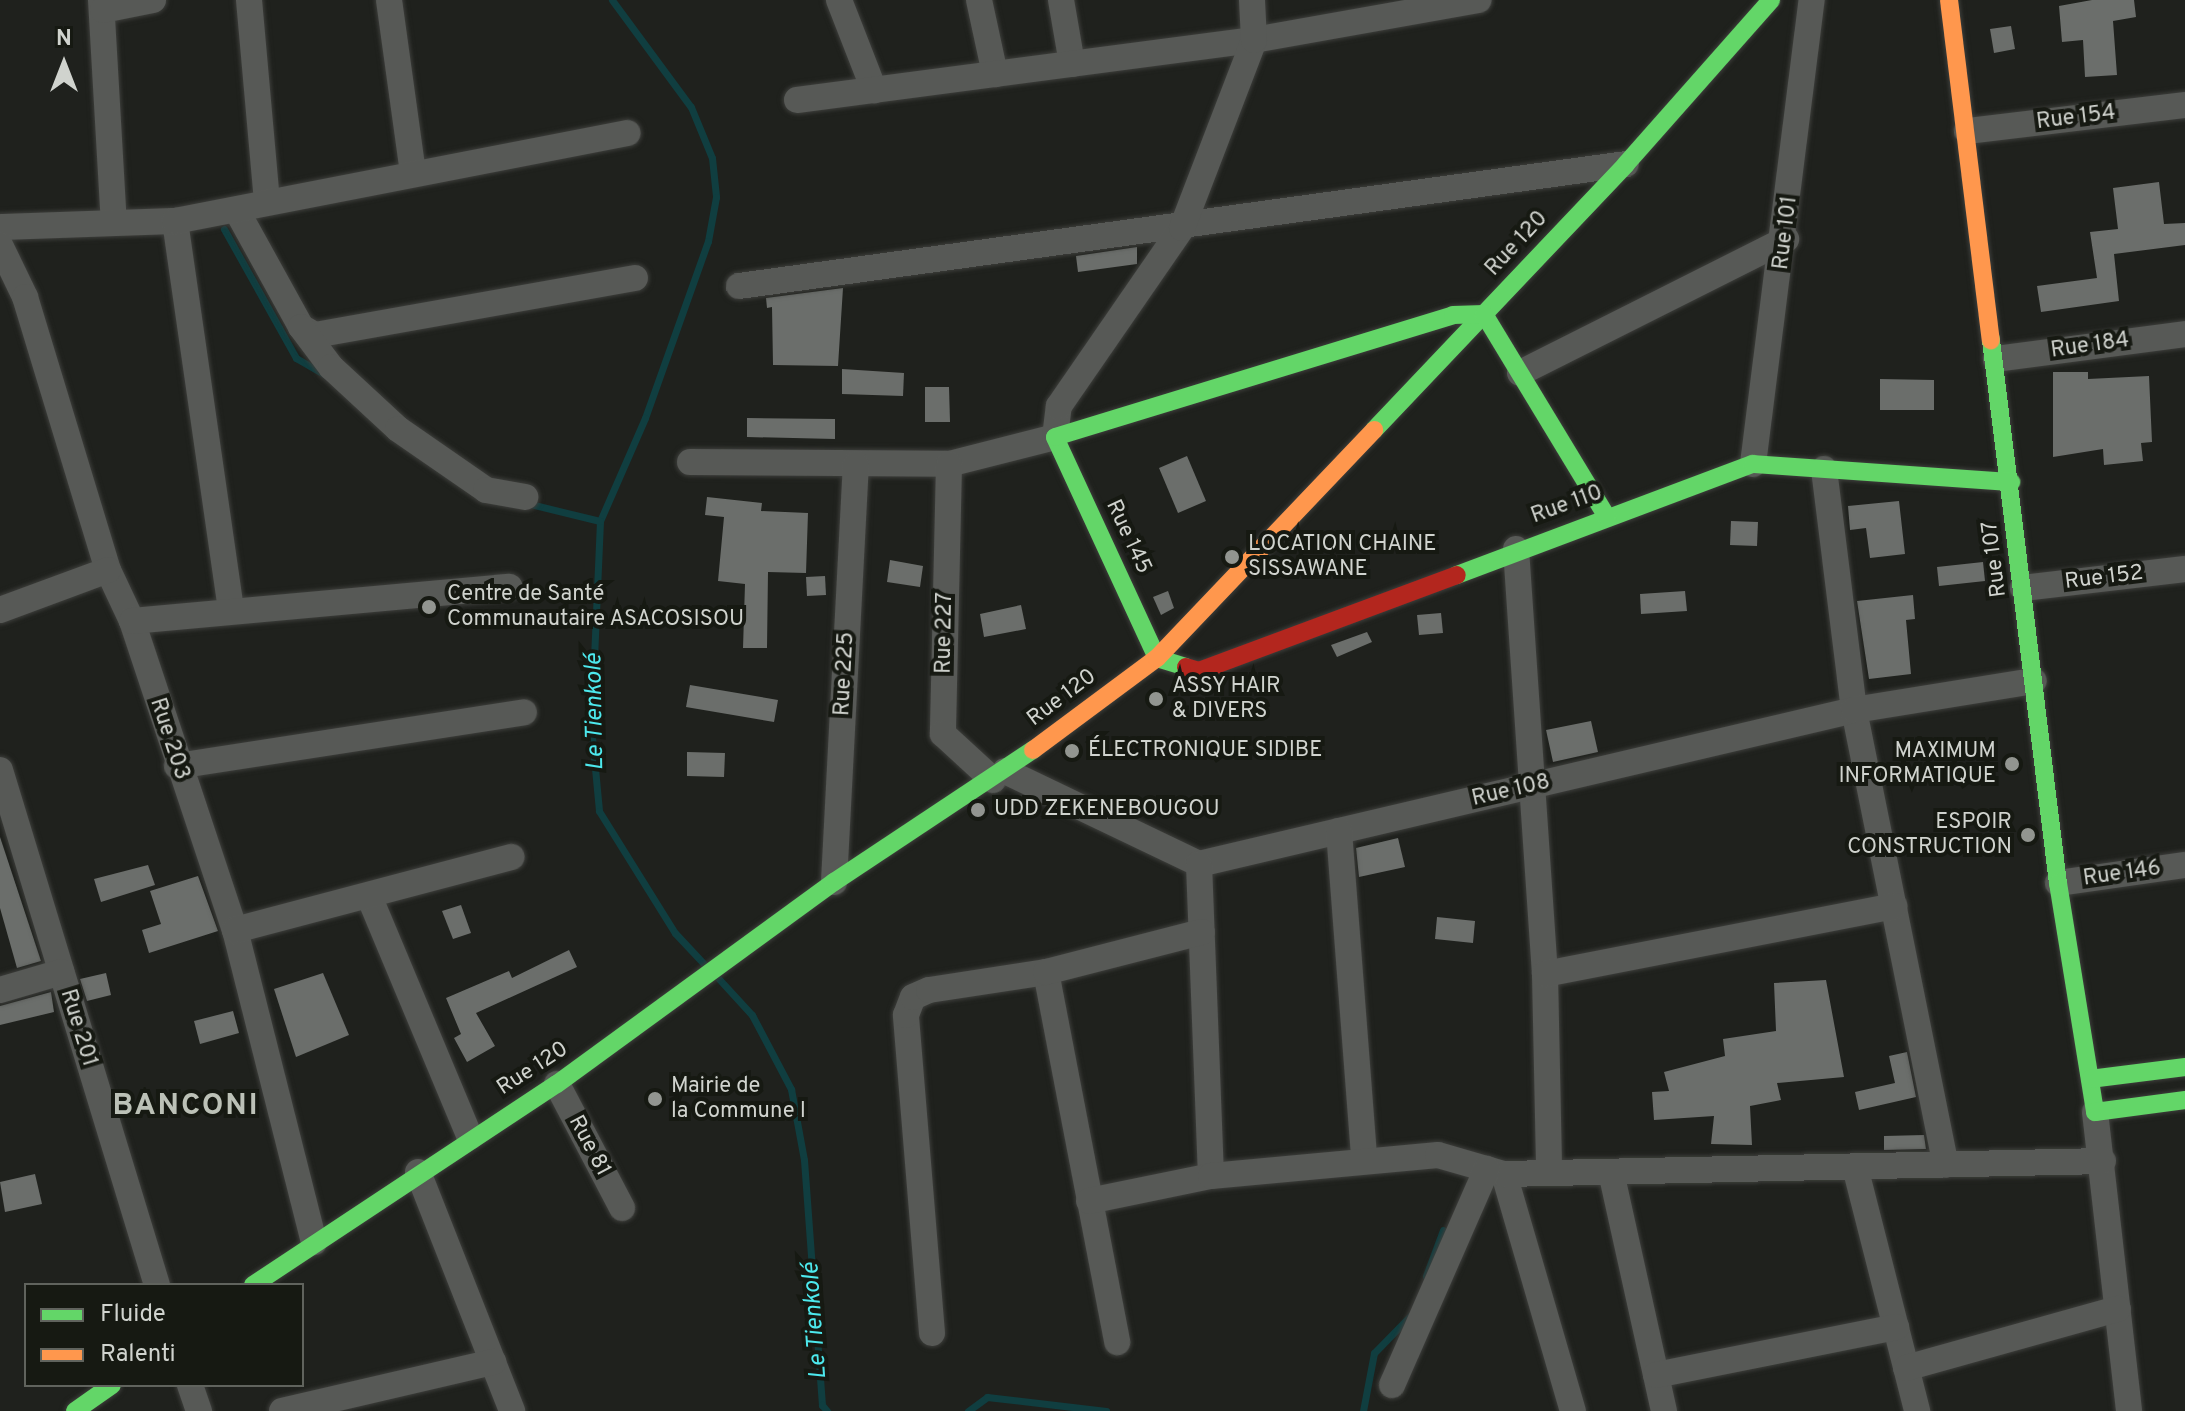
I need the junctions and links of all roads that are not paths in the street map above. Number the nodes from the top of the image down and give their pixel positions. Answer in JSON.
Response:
{"nodes":[{"id":1,"x":153,"y":0,"type":"edge"},
{"id":2,"x":249,"y":0,"type":"edge"},
{"id":3,"x":389,"y":0,"type":"edge"},
{"id":4,"x":839,"y":0,"type":"edge"},
{"id":5,"x":979,"y":0,"type":"edge"},
{"id":6,"x":1061,"y":0,"type":"edge"},
{"id":7,"x":1252,"y":0,"type":"edge"},
{"id":8,"x":1478,"y":0,"type":"edge"},
{"id":9,"x":1771,"y":0,"type":"edge"},
{"id":10,"x":1812,"y":0,"type":"edge"},
{"id":11,"x":1949,"y":0,"type":"edge"},
{"id":12,"x":102,"y":5,"type":"edge"},
{"id":13,"x":1254,"y":40,"type":"junction"},
{"id":14,"x":1072,"y":64,"type":"junction"},
{"id":15,"x":995,"y":74,"type":"junction"},
{"id":16,"x":874,"y":90,"type":"junction"},
{"id":17,"x":797,"y":100,"type":"dead end"},
{"id":18,"x":2185,"y":105,"type":"edge"},
{"id":19,"x":1967,"y":131,"type":"junction"},
{"id":20,"x":628,"y":133,"type":"dead end"},
{"id":21,"x":1626,"y":164,"type":"junction"},
{"id":22,"x":413,"y":172,"type":"junction"},
{"id":23,"x":267,"y":202,"type":"junction"},
{"id":24,"x":237,"y":211,"type":"junction"},
{"id":25,"x":175,"y":221,"type":"junction"},
{"id":26,"x":114,"y":223,"type":"junction"},
{"id":27,"x":0,"y":227,"type":"edge"},
{"id":28,"x":1182,"y":228,"type":"junction"},
{"id":29,"x":1786,"y":239,"type":"junction"},
{"id":30,"x":0,"y":245,"type":"edge"},
{"id":31,"x":635,"y":278,"type":"dead end"},
{"id":32,"x":739,"y":286,"type":"dead end"},
{"id":33,"x":1484,"y":314,"type":"junction"},
{"id":34,"x":301,"y":327,"type":"junction"},
{"id":35,"x":2185,"y":334,"type":"edge"},
{"id":36,"x":1996,"y":359,"type":"junction"},
{"id":37,"x":1520,"y":373,"type":"junction"},
{"id":38,"x":1055,"y":437,"type":"junction"},
{"id":39,"x":690,"y":462,"type":"dead end"},
{"id":40,"x":949,"y":464,"type":"junction"},
{"id":41,"x":1753,"y":464,"type":"junction"},
{"id":42,"x":856,"y":465,"type":"junction"},
{"id":43,"x":1824,"y":469,"type":"junction"},
{"id":44,"x":2011,"y":482,"type":"junction"},
{"id":45,"x":525,"y":497,"type":"dead end"},
{"id":46,"x":1607,"y":517,"type":"junction"},
{"id":47,"x":1516,"y":549,"type":"junction"},
{"id":48,"x":2185,"y":569,"type":"edge"},
{"id":49,"x":108,"y":570,"type":"junction"},
{"id":50,"x":509,"y":587,"type":"dead end"},
{"id":51,"x":2023,"y":588,"type":"junction"},
{"id":52,"x":231,"y":608,"type":"junction"},
{"id":53,"x":0,"y":610,"type":"edge"},
{"id":54,"x":132,"y":621,"type":"junction"},
{"id":55,"x":1157,"y":658,"type":"junction"},
{"id":56,"x":2034,"y":681,"type":"junction"},
{"id":57,"x":1854,"y":710,"type":"junction"},
{"id":58,"x":524,"y":712,"type":"dead end"},
{"id":59,"x":177,"y":766,"type":"junction"},
{"id":60,"x":0,"y":770,"type":"edge"},
{"id":61,"x":999,"y":775,"type":"junction"},
{"id":62,"x":1530,"y":786,"type":"junction"},
{"id":63,"x":8,"y":827,"type":"edge"},
{"id":64,"x":1339,"y":831,"type":"junction"},
{"id":65,"x":512,"y":857,"type":"dead end"},
{"id":66,"x":1199,"y":864,"type":"junction"},
{"id":67,"x":2185,"y":865,"type":"edge"},
{"id":68,"x":834,"y":882,"type":"junction"},
{"id":69,"x":2058,"y":883,"type":"junction"},
{"id":70,"x":369,"y":896,"type":"junction"},
{"id":71,"x":1894,"y":906,"type":"junction"},
{"id":72,"x":235,"y":930,"type":"junction"},
{"id":73,"x":1202,"y":932,"type":"junction"},
{"id":74,"x":61,"y":972,"type":"junction"},
{"id":75,"x":1046,"y":972,"type":"junction"},
{"id":76,"x":1545,"y":974,"type":"junction"},
{"id":77,"x":0,"y":990,"type":"edge"},
{"id":78,"x":2185,"y":1067,"type":"edge"},
{"id":79,"x":2090,"y":1079,"type":"junction"},
{"id":80,"x":557,"y":1084,"type":"junction"},
{"id":81,"x":2185,"y":1100,"type":"edge"},
{"id":82,"x":2095,"y":1112,"type":"junction"},
{"id":83,"x":470,"y":1137,"type":"junction"},
{"id":84,"x":1364,"y":1159,"type":"junction"},
{"id":85,"x":2103,"y":1161,"type":"junction"},
{"id":86,"x":1946,"y":1165,"type":"junction"},
{"id":87,"x":1855,"y":1167,"type":"junction"},
{"id":88,"x":418,"y":1172,"type":"junction"},
{"id":89,"x":1496,"y":1172,"type":"junction"},
{"id":90,"x":1611,"y":1172,"type":"junction"},
{"id":91,"x":1549,"y":1173,"type":"junction"},
{"id":92,"x":1211,"y":1176,"type":"junction"},
{"id":93,"x":1089,"y":1201,"type":"junction"},
{"id":94,"x":622,"y":1208,"type":"dead end"},
{"id":95,"x":314,"y":1242,"type":"junction"},
{"id":96,"x":156,"y":1283,"type":"edge"},
{"id":97,"x":256,"y":1283,"type":"edge"},
{"id":98,"x":2118,"y":1309,"type":"junction"},
{"id":99,"x":1896,"y":1327,"type":"junction"},
{"id":100,"x":932,"y":1333,"type":"dead end"},
{"id":101,"x":1117,"y":1342,"type":"dead end"},
{"id":102,"x":493,"y":1362,"type":"junction"},
{"id":103,"x":1906,"y":1368,"type":"junction"},
{"id":104,"x":1656,"y":1375,"type":"junction"},
{"id":105,"x":1392,"y":1385,"type":"dead end"},
{"id":106,"x":109,"y":1387,"type":"edge"},
{"id":107,"x":191,"y":1387,"type":"edge"},
{"id":108,"x":75,"y":1411,"type":"edge"},
{"id":109,"x":199,"y":1411,"type":"edge"},
{"id":110,"x":282,"y":1411,"type":"edge"},
{"id":111,"x":512,"y":1411,"type":"edge"},
{"id":112,"x":1573,"y":1411,"type":"edge"},
{"id":113,"x":1664,"y":1411,"type":"edge"},
{"id":114,"x":1917,"y":1411,"type":"edge"},
{"id":115,"x":2129,"y":1411,"type":"edge"}],
"edges":[{"from":1,"to":12,"type":"street"},
{"from":2,"to":23,"type":"street"},
{"from":3,"to":22,"type":"street"},
{"from":4,"to":16,"type":"street"},
{"from":5,"to":15,"type":"street"},
{"from":6,"to":14,"type":"street"},
{"from":7,"to":13,"type":"street"},
{"from":8,"to":13,"type":"street"},
{"from":9,"to":21,"type":"main road","name":"Rue 120"},
{"from":10,"to":29,"type":"street","name":"Rue 101"},
{"from":11,"to":19,"type":"main road","name":"Rue 107"},
{"from":12,"to":26,"type":"street"},
{"from":13,"to":14,"type":"street"},
{"from":13,"to":28,"type":"street"},
{"from":14,"to":15,"type":"street"},
{"from":15,"to":16,"type":"street"},
{"from":16,"to":17,"type":"street"},
{"from":18,"to":19,"type":"street","name":"Rue 154"},
{"from":19,"to":36,"type":"main road","name":"Rue 107"},
{"from":20,"to":22,"type":"street"},
{"from":21,"to":28,"type":"street"},
{"from":21,"to":33,"type":"main road","name":"Rue 120"},
{"from":22,"to":23,"type":"street"},
{"from":23,"to":24,"type":"street"},
{"from":24,"to":25,"type":"street"},
{"from":24,"to":34,"type":"street"},
{"from":25,"to":26,"type":"street"},
{"from":25,"to":52,"type":"street"},
{"from":26,"to":27,"type":"street"},
{"from":28,"to":32,"type":"street"},
{"from":28,"to":38,"type":"street"},
{"from":29,"to":37,"type":"street"},
{"from":29,"to":41,"type":"street","name":"Rue 101"},
{"from":30,"to":49,"type":"street","name":"Rue 203"},
{"from":31,"to":34,"type":"street"},
{"from":33,"to":37,"type":"main road"},
{"from":33,"to":38,"type":"main road"},
{"from":33,"to":55,"type":"main road","name":"Rue 120"},
{"from":34,"to":45,"type":"street"},
{"from":35,"to":36,"type":"street","name":"Rue 184"},
{"from":36,"to":44,"type":"main road","name":"Rue 107"},
{"from":37,"to":46,"type":"main road"},
{"from":38,"to":40,"type":"street"},
{"from":38,"to":55,"type":"main road","name":"Rue 145"},
{"from":39,"to":42,"type":"street"},
{"from":40,"to":42,"type":"street"},
{"from":40,"to":61,"type":"street","name":"Rue 227"},
{"from":41,"to":43,"type":"main road","name":"Rue 110"},
{"from":41,"to":46,"type":"main road","name":"Rue 110"},
{"from":42,"to":68,"type":"street","name":"Rue 225"},
{"from":43,"to":44,"type":"main road","name":"Rue 110"},
{"from":43,"to":57,"type":"street"},
{"from":44,"to":51,"type":"main road","name":"Rue 107"},
{"from":46,"to":47,"type":"main road","name":"Rue 110"},
{"from":47,"to":55,"type":"main road","name":"Rue 110"},
{"from":47,"to":62,"type":"street"},
{"from":48,"to":51,"type":"street","name":"Rue 152"},
{"from":49,"to":53,"type":"street"},
{"from":49,"to":54,"type":"street","name":"Rue 203"},
{"from":50,"to":52,"type":"street"},
{"from":51,"to":56,"type":"main road","name":"Rue 107"},
{"from":52,"to":54,"type":"street"},
{"from":54,"to":59,"type":"street","name":"Rue 203"},
{"from":55,"to":61,"type":"main road","name":"Rue 120"},
{"from":56,"to":57,"type":"street","name":"Rue 108"},
{"from":56,"to":69,"type":"main road","name":"Rue 107"},
{"from":57,"to":62,"type":"street","name":"Rue 108"},
{"from":57,"to":71,"type":"street"},
{"from":58,"to":59,"type":"street"},
{"from":59,"to":72,"type":"street","name":"Rue 203"},
{"from":60,"to":63,"type":"street","name":"Rue 201"},
{"from":61,"to":66,"type":"street"},
{"from":61,"to":68,"type":"main road","name":"Rue 120"},
{"from":62,"to":64,"type":"street","name":"Rue 108"},
{"from":62,"to":76,"type":"street"},
{"from":63,"to":74,"type":"street","name":"Rue 201"},
{"from":64,"to":66,"type":"street","name":"Rue 108"},
{"from":64,"to":84,"type":"street"},
{"from":65,"to":70,"type":"street"},
{"from":66,"to":73,"type":"street"},
{"from":67,"to":69,"type":"street","name":"Rue 146"},
{"from":68,"to":80,"type":"main road","name":"Rue 120"},
{"from":69,"to":79,"type":"main road","name":"Rue 107"},
{"from":70,"to":72,"type":"street"},
{"from":70,"to":83,"type":"street"},
{"from":71,"to":76,"type":"street"},
{"from":71,"to":86,"type":"street"},
{"from":72,"to":95,"type":"street","name":"Rue 203"},
{"from":73,"to":75,"type":"street"},
{"from":73,"to":92,"type":"street"},
{"from":74,"to":77,"type":"street"},
{"from":74,"to":96,"type":"street","name":"Rue 201"},
{"from":75,"to":93,"type":"street"},
{"from":75,"to":100,"type":"street"},
{"from":76,"to":91,"type":"street"},
{"from":78,"to":79,"type":"main road"},
{"from":79,"to":82,"type":"main road","name":"Rue 107"},
{"from":80,"to":83,"type":"main road","name":"Rue 120"},
{"from":80,"to":94,"type":"street","name":"Rue 81"},
{"from":81,"to":82,"type":"main road"},
{"from":82,"to":85,"type":"street"},
{"from":83,"to":88,"type":"main road","name":"Rue 120"},
{"from":84,"to":89,"type":"street"},
{"from":84,"to":92,"type":"street"},
{"from":85,"to":86,"type":"street"},
{"from":85,"to":98,"type":"street"},
{"from":86,"to":87,"type":"street"},
{"from":87,"to":90,"type":"street"},
{"from":87,"to":99,"type":"street"},
{"from":88,"to":95,"type":"main road","name":"Rue 120"},
{"from":88,"to":102,"type":"street"},
{"from":89,"to":91,"type":"street"},
{"from":89,"to":105,"type":"street"},
{"from":89,"to":112,"type":"street"},
{"from":90,"to":91,"type":"street"},
{"from":90,"to":104,"type":"street"},
{"from":92,"to":93,"type":"street"},
{"from":93,"to":101,"type":"street"},
{"from":95,"to":97,"type":"main road","name":"Rue 120"},
{"from":98,"to":103,"type":"street"},
{"from":98,"to":115,"type":"street"},
{"from":99,"to":103,"type":"street"},
{"from":99,"to":104,"type":"street"},
{"from":102,"to":110,"type":"street"},
{"from":102,"to":111,"type":"street"},
{"from":103,"to":114,"type":"street"},
{"from":104,"to":113,"type":"street"},
{"from":106,"to":108,"type":"main road"},
{"from":107,"to":109,"type":"street"}]}
